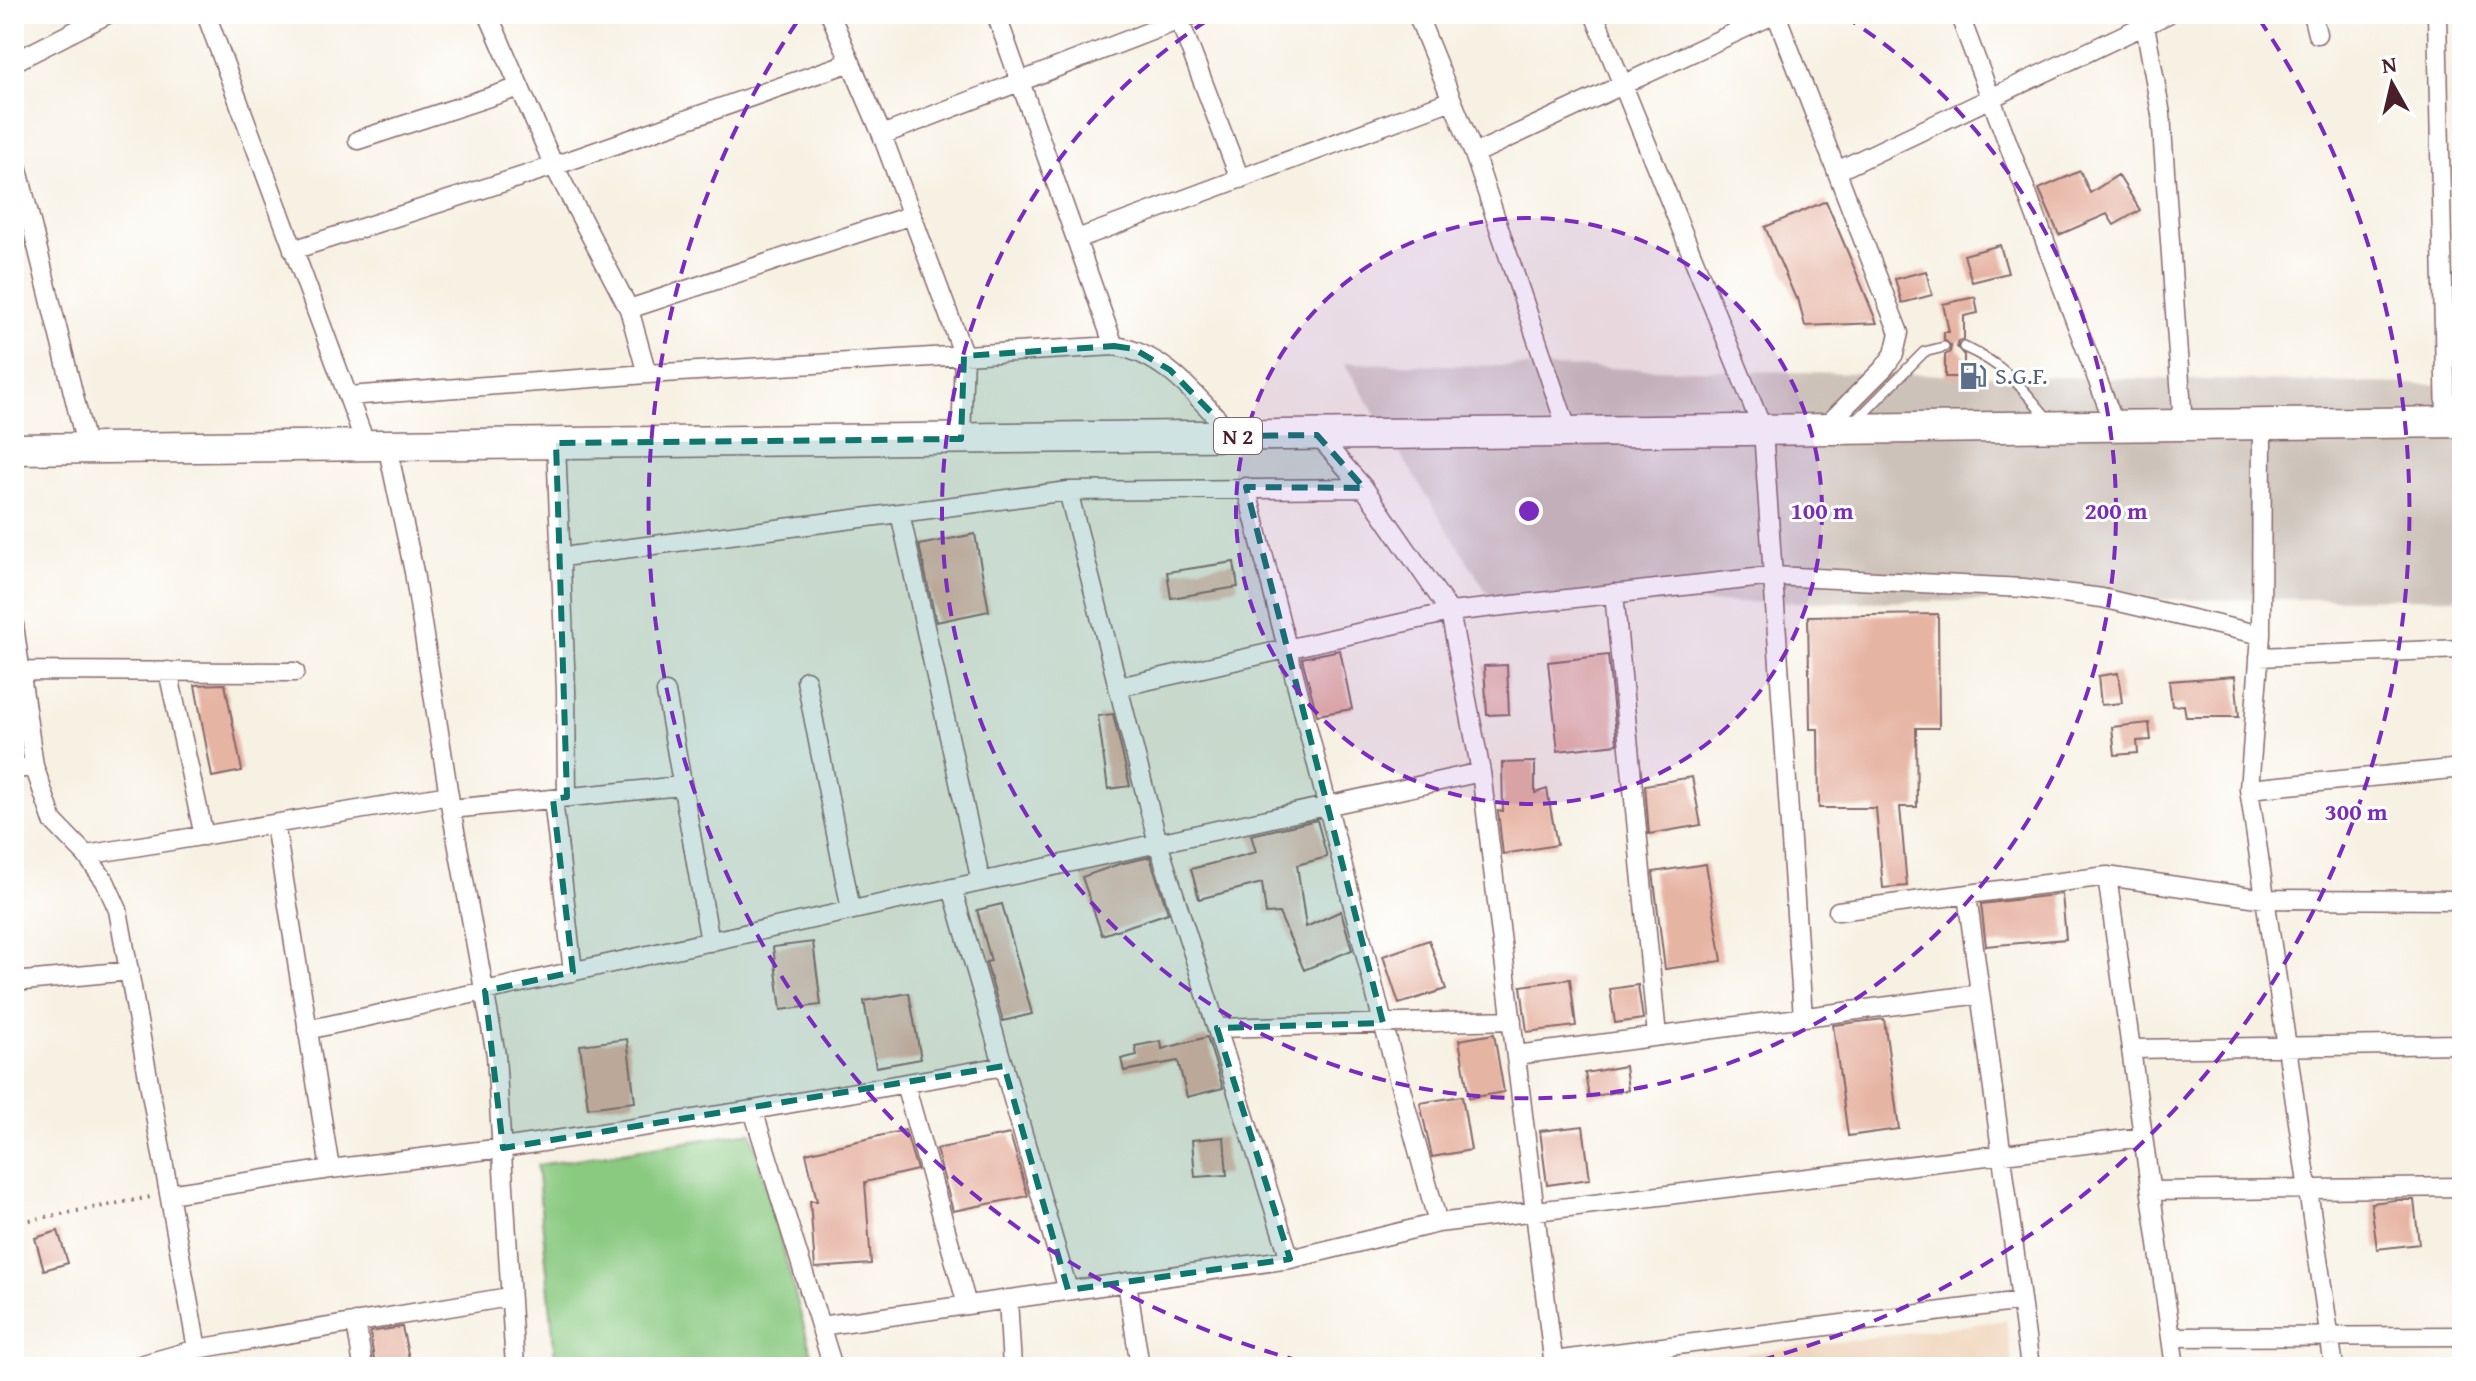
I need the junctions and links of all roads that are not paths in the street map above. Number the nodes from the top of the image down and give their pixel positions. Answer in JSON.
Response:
{"nodes":[{"id":1,"x":108,"y":14,"type":"edge"},
{"id":2,"x":206,"y":14,"type":"edge"},
{"id":3,"x":488,"y":14,"type":"edge"},
{"id":4,"x":830,"y":14,"type":"edge"},
{"id":5,"x":996,"y":14,"type":"edge"},
{"id":6,"x":1417,"y":14,"type":"edge"},
{"id":7,"x":1594,"y":14,"type":"edge"},
{"id":8,"x":1776,"y":14,"type":"edge"},
{"id":9,"x":1959,"y":14,"type":"edge"},
{"id":10,"x":2168,"y":14,"type":"edge"},
{"id":11,"x":2312,"y":14,"type":"edge"},
{"id":12,"x":2437,"y":14,"type":"edge"},
{"id":13,"x":1183,"y":16,"type":"edge"},
{"id":14,"x":2143,"y":20,"type":"edge"},
{"id":15,"x":2317,"y":34,"type":"dead end"},
{"id":16,"x":14,"y":62,"type":"edge"},
{"id":17,"x":851,"y":62,"type":"junction"},
{"id":18,"x":1021,"y":79,"type":"junction"},
{"id":19,"x":1623,"y":85,"type":"junction"},
{"id":20,"x":520,"y":87,"type":"junction"},
{"id":21,"x":1992,"y":98,"type":"junction"},
{"id":22,"x":1452,"y":100,"type":"junction"},
{"id":23,"x":882,"y":135,"type":"junction"},
{"id":24,"x":358,"y":140,"type":"dead end"},
{"id":25,"x":14,"y":153,"type":"edge"},
{"id":26,"x":1474,"y":154,"type":"junction"},
{"id":27,"x":554,"y":166,"type":"junction"},
{"id":28,"x":1837,"y":171,"type":"junction"},
{"id":29,"x":1240,"y":179,"type":"junction"},
{"id":30,"x":912,"y":215,"type":"junction"},
{"id":31,"x":1077,"y":239,"type":"junction"},
{"id":32,"x":293,"y":250,"type":"junction"},
{"id":33,"x":629,"y":309,"type":"junction"},
{"id":34,"x":1114,"y":346,"type":"junction"},
{"id":35,"x":1944,"y":347,"type":"dead end"},
{"id":36,"x":1964,"y":347,"type":"dead end"},
{"id":37,"x":964,"y":356,"type":"junction"},
{"id":38,"x":647,"y":374,"type":"junction"},
{"id":39,"x":348,"y":396,"type":"junction"},
{"id":40,"x":2454,"y":422,"type":"edge"},
{"id":41,"x":2262,"y":424,"type":"junction"},
{"id":42,"x":2183,"y":425,"type":"junction"},
{"id":43,"x":2054,"y":426,"type":"junction"},
{"id":44,"x":2115,"y":426,"type":"junction"},
{"id":45,"x":1837,"y":427,"type":"junction"},
{"id":46,"x":1763,"y":430,"type":"junction"},
{"id":47,"x":1568,"y":432,"type":"junction"},
{"id":48,"x":1317,"y":435,"type":"junction"},
{"id":49,"x":1234,"y":436,"type":"junction"},
{"id":50,"x":961,"y":439,"type":"junction"},
{"id":51,"x":556,"y":443,"type":"junction"},
{"id":52,"x":376,"y":445,"type":"junction"},
{"id":53,"x":14,"y":449,"type":"edge"},
{"id":54,"x":87,"y":449,"type":"junction"},
{"id":55,"x":1246,"y":487,"type":"junction"},
{"id":56,"x":1364,"y":488,"type":"junction"},
{"id":57,"x":1068,"y":491,"type":"junction"},
{"id":58,"x":900,"y":513,"type":"junction"},
{"id":59,"x":562,"y":557,"type":"junction"},
{"id":60,"x":1773,"y":576,"type":"junction"},
{"id":61,"x":1614,"y":593,"type":"junction"},
{"id":62,"x":1450,"y":612,"type":"junction"},
{"id":63,"x":14,"y":625,"type":"edge"},
{"id":64,"x":2261,"y":635,"type":"junction"},
{"id":65,"x":1288,"y":648,"type":"junction"},
{"id":66,"x":2462,"y":649,"type":"edge"},
{"id":67,"x":2259,"y":657,"type":"junction"},
{"id":68,"x":20,"y":671,"type":"junction"},
{"id":69,"x":168,"y":671,"type":"junction"},
{"id":70,"x":295,"y":672,"type":"dead end"},
{"id":71,"x":806,"y":680,"type":"dead end"},
{"id":72,"x":1119,"y":687,"type":"junction"},
{"id":73,"x":666,"y":692,"type":"dead end"},
{"id":74,"x":34,"y":766,"type":"junction"},
{"id":75,"x":2462,"y":768,"type":"edge"},
{"id":76,"x":14,"y":770,"type":"edge"},
{"id":77,"x":1481,"y":772,"type":"junction"},
{"id":78,"x":680,"y":786,"type":"junction"},
{"id":79,"x":2249,"y":789,"type":"junction"},
{"id":80,"x":560,"y":798,"type":"junction"},
{"id":81,"x":450,"y":802,"type":"junction"},
{"id":82,"x":1328,"y":806,"type":"junction"},
{"id":83,"x":275,"y":824,"type":"junction"},
{"id":84,"x":204,"y":836,"type":"junction"},
{"id":85,"x":1158,"y":843,"type":"junction"},
{"id":86,"x":86,"y":855,"type":"junction"},
{"id":87,"x":2107,"y":876,"type":"junction"},
{"id":88,"x":981,"y":882,"type":"junction"},
{"id":89,"x":952,"y":888,"type":"junction"},
{"id":90,"x":1967,"y":895,"type":"junction"},
{"id":91,"x":2265,"y":899,"type":"junction"},
{"id":92,"x":2462,"y":900,"type":"edge"},
{"id":93,"x":851,"y":910,"type":"junction"},
{"id":94,"x":1838,"y":911,"type":"dead end"},
{"id":95,"x":710,"y":942,"type":"junction"},
{"id":96,"x":130,"y":971,"type":"junction"},
{"id":97,"x":573,"y":972,"type":"junction"},
{"id":98,"x":14,"y":982,"type":"edge"},
{"id":99,"x":485,"y":991,"type":"junction"},
{"id":100,"x":1980,"y":994,"type":"junction"},
{"id":101,"x":1803,"y":1017,"type":"junction"},
{"id":102,"x":1512,"y":1020,"type":"junction"},
{"id":103,"x":1383,"y":1023,"type":"junction"},
{"id":104,"x":1217,"y":1028,"type":"junction"},
{"id":105,"x":307,"y":1030,"type":"junction"},
{"id":106,"x":1657,"y":1036,"type":"junction"},
{"id":107,"x":2462,"y":1044,"type":"edge"},
{"id":108,"x":2287,"y":1047,"type":"junction"},
{"id":109,"x":2131,"y":1049,"type":"junction"},
{"id":110,"x":1516,"y":1055,"type":"junction"},
{"id":111,"x":1004,"y":1066,"type":"junction"},
{"id":112,"x":905,"y":1084,"type":"junction"},
{"id":113,"x":753,"y":1110,"type":"junction"},
{"id":114,"x":2143,"y":1137,"type":"junction"},
{"id":115,"x":503,"y":1148,"type":"junction"},
{"id":116,"x":2002,"y":1154,"type":"junction"},
{"id":117,"x":330,"y":1169,"type":"junction"},
{"id":118,"x":2462,"y":1187,"type":"edge"},
{"id":119,"x":2308,"y":1189,"type":"junction"},
{"id":120,"x":2151,"y":1191,"type":"junction"},
{"id":121,"x":169,"y":1194,"type":"junction"},
{"id":122,"x":1535,"y":1211,"type":"junction"},
{"id":123,"x":1438,"y":1223,"type":"junction"},
{"id":124,"x":1290,"y":1259,"type":"junction"},
{"id":125,"x":1127,"y":1282,"type":"junction"},
{"id":126,"x":1068,"y":1290,"type":"junction"},
{"id":127,"x":509,"y":1297,"type":"junction"},
{"id":128,"x":1008,"y":1299,"type":"junction"},
{"id":129,"x":2021,"y":1301,"type":"junction"},
{"id":130,"x":967,"y":1305,"type":"junction"},
{"id":131,"x":356,"y":1322,"type":"junction"},
{"id":132,"x":820,"y":1326,"type":"junction"},
{"id":133,"x":2462,"y":1336,"type":"edge"},
{"id":134,"x":2171,"y":1337,"type":"junction"},
{"id":135,"x":2329,"y":1337,"type":"junction"},
{"id":136,"x":197,"y":1349,"type":"junction"},
{"id":137,"x":1554,"y":1364,"type":"edge"},
{"id":138,"x":133,"y":1367,"type":"edge"},
{"id":139,"x":363,"y":1367,"type":"edge"},
{"id":140,"x":515,"y":1367,"type":"edge"},
{"id":141,"x":833,"y":1367,"type":"edge"},
{"id":142,"x":1012,"y":1367,"type":"edge"},
{"id":143,"x":1140,"y":1367,"type":"edge"},
{"id":144,"x":2030,"y":1367,"type":"edge"},
{"id":145,"x":2175,"y":1367,"type":"edge"},
{"id":146,"x":2334,"y":1367,"type":"edge"}],
"edges":[{"from":1,"to":16,"type":"street"},
{"from":2,"to":32,"type":"street"},
{"from":3,"to":20,"type":"street"},
{"from":4,"to":17,"type":"street"},
{"from":5,"to":18,"type":"street"},
{"from":6,"to":22,"type":"street"},
{"from":7,"to":19,"type":"street"},
{"from":8,"to":19,"type":"street"},
{"from":8,"to":28,"type":"street"},
{"from":9,"to":21,"type":"street"},
{"from":10,"to":14,"type":"street"},
{"from":11,"to":15,"type":"street"},
{"from":12,"to":40,"type":"street"},
{"from":13,"to":18,"type":"street"},
{"from":13,"to":29,"type":"street"},
{"from":14,"to":21,"type":"street"},
{"from":14,"to":42,"type":"street"},
{"from":17,"to":23,"type":"street"},
{"from":17,"to":27,"type":"street"},
{"from":18,"to":23,"type":"street"},
{"from":18,"to":31,"type":"street"},
{"from":19,"to":26,"type":"street"},
{"from":19,"to":46,"type":"street"},
{"from":20,"to":24,"type":"street"},
{"from":20,"to":27,"type":"street"},
{"from":21,"to":28,"type":"street"},
{"from":21,"to":44,"type":"street"},
{"from":22,"to":26,"type":"street"},
{"from":22,"to":29,"type":"street"},
{"from":23,"to":30,"type":"street"},
{"from":25,"to":54,"type":"street"},
{"from":26,"to":47,"type":"street"},
{"from":27,"to":32,"type":"street"},
{"from":27,"to":33,"type":"street"},
{"from":28,"to":45,"type":"street"},
{"from":29,"to":31,"type":"street"},
{"from":30,"to":33,"type":"street"},
{"from":30,"to":37,"type":"street"},
{"from":31,"to":34,"type":"street"},
{"from":32,"to":39,"type":"street"},
{"from":33,"to":38,"type":"street"},
{"from":34,"to":37,"type":"street"},
{"from":34,"to":49,"type":"street"},
{"from":35,"to":45,"type":"lane"},
{"from":36,"to":43,"type":"lane"},
{"from":37,"to":38,"type":"street"},
{"from":37,"to":50,"type":"street"},
{"from":38,"to":39,"type":"street"},
{"from":39,"to":52,"type":"street"},
{"from":40,"to":41,"type":"highway","number":"N 2"},
{"from":41,"to":42,"type":"highway","number":"N 2"},
{"from":41,"to":64,"type":"street"},
{"from":42,"to":44,"type":"highway","number":"N 2"},
{"from":43,"to":44,"type":"highway","number":"N 2"},
{"from":43,"to":45,"type":"highway","number":"N 2"},
{"from":45,"to":46,"type":"highway","number":"N 2"},
{"from":46,"to":47,"type":"highway","number":"N 2"},
{"from":46,"to":60,"type":"street"},
{"from":47,"to":48,"type":"highway","number":"N 2"},
{"from":48,"to":49,"type":"highway","number":"N 2"},
{"from":48,"to":56,"type":"street"},
{"from":49,"to":50,"type":"highway","number":"N 2"},
{"from":50,"to":51,"type":"highway","number":"N 2"},
{"from":51,"to":52,"type":"highway","number":"N 2"},
{"from":51,"to":59,"type":"street"},
{"from":52,"to":54,"type":"highway","number":"N 2"},
{"from":52,"to":81,"type":"street"},
{"from":53,"to":54,"type":"highway","number":"N 2"},
{"from":55,"to":56,"type":"street"},
{"from":55,"to":57,"type":"street"},
{"from":55,"to":65,"type":"street"},
{"from":56,"to":62,"type":"street"},
{"from":57,"to":58,"type":"street"},
{"from":57,"to":72,"type":"street"},
{"from":58,"to":59,"type":"street"},
{"from":58,"to":88,"type":"street"},
{"from":59,"to":80,"type":"street"},
{"from":60,"to":61,"type":"street"},
{"from":60,"to":64,"type":"street"},
{"from":60,"to":101,"type":"street"},
{"from":61,"to":62,"type":"street"},
{"from":61,"to":106,"type":"street"},
{"from":62,"to":65,"type":"street"},
{"from":62,"to":77,"type":"street"},
{"from":63,"to":68,"type":"street"},
{"from":64,"to":67,"type":"street"},
{"from":65,"to":72,"type":"street"},
{"from":65,"to":82,"type":"street"},
{"from":66,"to":67,"type":"street"},
{"from":67,"to":79,"type":"street"},
{"from":68,"to":69,"type":"street"},
{"from":68,"to":74,"type":"street"},
{"from":69,"to":70,"type":"street"},
{"from":69,"to":84,"type":"street"},
{"from":71,"to":93,"type":"street"},
{"from":72,"to":85,"type":"street"},
{"from":73,"to":78,"type":"street"},
{"from":74,"to":76,"type":"street"},
{"from":74,"to":86,"type":"street"},
{"from":75,"to":79,"type":"street"},
{"from":77,"to":82,"type":"street"},
{"from":77,"to":102,"type":"street"},
{"from":78,"to":80,"type":"street"},
{"from":78,"to":95,"type":"street"},
{"from":79,"to":91,"type":"street"},
{"from":80,"to":81,"type":"street"},
{"from":80,"to":97,"type":"street"},
{"from":81,"to":83,"type":"street"},
{"from":81,"to":99,"type":"street"},
{"from":82,"to":85,"type":"street"},
{"from":82,"to":103,"type":"street"},
{"from":83,"to":84,"type":"street"},
{"from":83,"to":105,"type":"street"},
{"from":84,"to":86,"type":"street"},
{"from":85,"to":88,"type":"street"},
{"from":85,"to":104,"type":"street"},
{"from":86,"to":96,"type":"street"},
{"from":87,"to":90,"type":"street"},
{"from":87,"to":91,"type":"street"},
{"from":87,"to":109,"type":"street"},
{"from":88,"to":89,"type":"street"},
{"from":89,"to":93,"type":"street"},
{"from":89,"to":111,"type":"street"},
{"from":90,"to":94,"type":"street"},
{"from":90,"to":100,"type":"street"},
{"from":91,"to":92,"type":"street"},
{"from":91,"to":108,"type":"street"},
{"from":93,"to":95,"type":"street"},
{"from":95,"to":97,"type":"street"},
{"from":96,"to":98,"type":"street"},
{"from":96,"to":121,"type":"street"},
{"from":97,"to":99,"type":"street"},
{"from":99,"to":105,"type":"street"},
{"from":99,"to":115,"type":"street"},
{"from":100,"to":101,"type":"street"},
{"from":100,"to":116,"type":"street"},
{"from":101,"to":106,"type":"street"},
{"from":102,"to":103,"type":"street"},
{"from":102,"to":110,"type":"street"},
{"from":103,"to":104,"type":"street"},
{"from":103,"to":123,"type":"street"},
{"from":104,"to":124,"type":"street"},
{"from":105,"to":117,"type":"street"},
{"from":106,"to":110,"type":"street"},
{"from":107,"to":108,"type":"street"},
{"from":108,"to":109,"type":"street"},
{"from":108,"to":119,"type":"street"},
{"from":109,"to":114,"type":"street"},
{"from":110,"to":122,"type":"street"},
{"from":111,"to":112,"type":"street"},
{"from":111,"to":126,"type":"street"},
{"from":112,"to":113,"type":"street"},
{"from":112,"to":130,"type":"street"},
{"from":113,"to":115,"type":"street"},
{"from":113,"to":132,"type":"street"},
{"from":114,"to":116,"type":"street"},
{"from":114,"to":120,"type":"street"},
{"from":115,"to":117,"type":"street"},
{"from":115,"to":127,"type":"street"},
{"from":116,"to":122,"type":"street"},
{"from":116,"to":129,"type":"street"},
{"from":117,"to":121,"type":"street"},
{"from":118,"to":119,"type":"street"},
{"from":119,"to":120,"type":"street"},
{"from":119,"to":135,"type":"street"},
{"from":120,"to":134,"type":"street"},
{"from":121,"to":136,"type":"street"},
{"from":122,"to":123,"type":"street"},
{"from":122,"to":137,"type":"street"},
{"from":123,"to":124,"type":"street"},
{"from":124,"to":125,"type":"street"},
{"from":125,"to":126,"type":"street"},
{"from":125,"to":143,"type":"street"},
{"from":126,"to":128,"type":"street"},
{"from":127,"to":131,"type":"street"},
{"from":127,"to":140,"type":"street"},
{"from":128,"to":130,"type":"street"},
{"from":128,"to":142,"type":"street"},
{"from":129,"to":137,"type":"street"},
{"from":129,"to":144,"type":"street"},
{"from":130,"to":132,"type":"street"},
{"from":131,"to":136,"type":"street"},
{"from":131,"to":139,"type":"street"},
{"from":132,"to":141,"type":"street"},
{"from":133,"to":135,"type":"street"},
{"from":134,"to":135,"type":"street"},
{"from":134,"to":145,"type":"street"},
{"from":135,"to":146,"type":"street"},
{"from":136,"to":138,"type":"street"}]}
